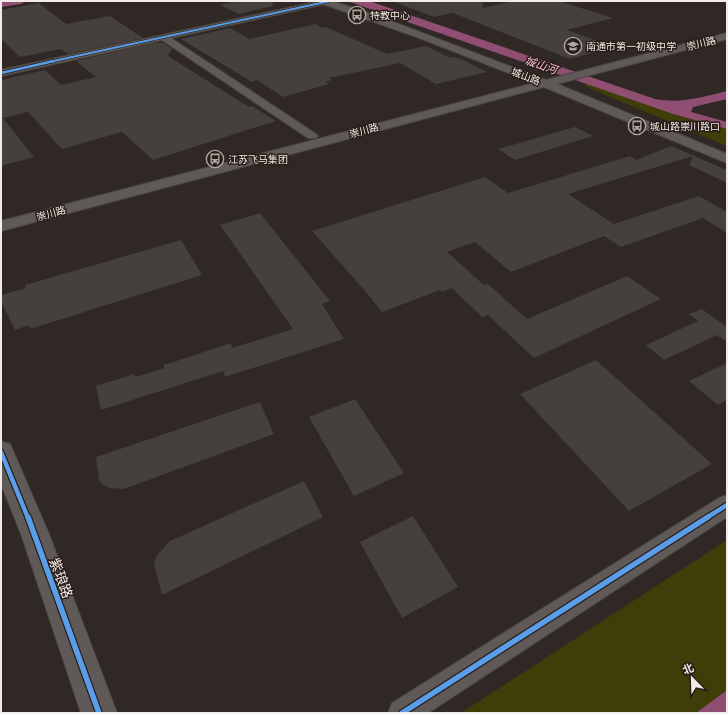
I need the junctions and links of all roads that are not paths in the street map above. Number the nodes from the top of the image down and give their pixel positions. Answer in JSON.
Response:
{"nodes":[{"id":1,"x":328,"y":1,"type":"edge"},
{"id":2,"x":727,"y":32,"type":"edge"},
{"id":3,"x":727,"y":36,"type":"edge"},
{"id":4,"x":163,"y":37,"type":"junction"},
{"id":5,"x":512,"y":70,"type":"junction"},
{"id":6,"x":583,"y":71,"type":"junction"},
{"id":7,"x":1,"y":72,"type":"edge"},
{"id":8,"x":549,"y":79,"type":"junction"},
{"id":9,"x":502,"y":88,"type":"junction"},
{"id":10,"x":312,"y":136,"type":"junction"},
{"id":11,"x":727,"y":151,"type":"edge"},
{"id":12,"x":727,"y":159,"type":"edge"},
{"id":13,"x":1,"y":217,"type":"edge"},
{"id":14,"x":1,"y":226,"type":"edge"},
{"id":15,"x":1,"y":452,"type":"edge"},
{"id":16,"x":727,"y":505,"type":"edge"},
{"id":17,"x":99,"y":713,"type":"edge"},
{"id":18,"x":402,"y":713,"type":"edge"}],
"edges":[{"from":1,"to":4,"type":"street"},
{"from":1,"to":5,"type":"main road","name":"城山路"},
{"from":1,"to":8,"type":"main road","name":"城山路"},
{"from":2,"to":6,"type":"main road","name":"崇川路"},
{"from":3,"to":6,"type":"main road","name":"崇川路"},
{"from":4,"to":7,"type":"street"},
{"from":4,"to":10,"type":"street"},
{"from":5,"to":8,"type":"main road","name":"城山路"},
{"from":5,"to":9,"type":"main road"},
{"from":6,"to":8,"type":"main road","name":"崇川路"},
{"from":8,"to":9,"type":"main road","name":"崇川路"},
{"from":8,"to":11,"type":"main road","name":"城山路"},
{"from":8,"to":12,"type":"main road","name":"城山路"},
{"from":8,"to":14,"type":"main road","name":"崇川路"},
{"from":9,"to":10,"type":"main road","name":"崇川路"},
{"from":10,"to":13,"type":"main road","name":"崇川路"},
{"from":15,"to":17,"type":"main road","name":"紫琅路"},
{"from":16,"to":18,"type":"street"}]}
